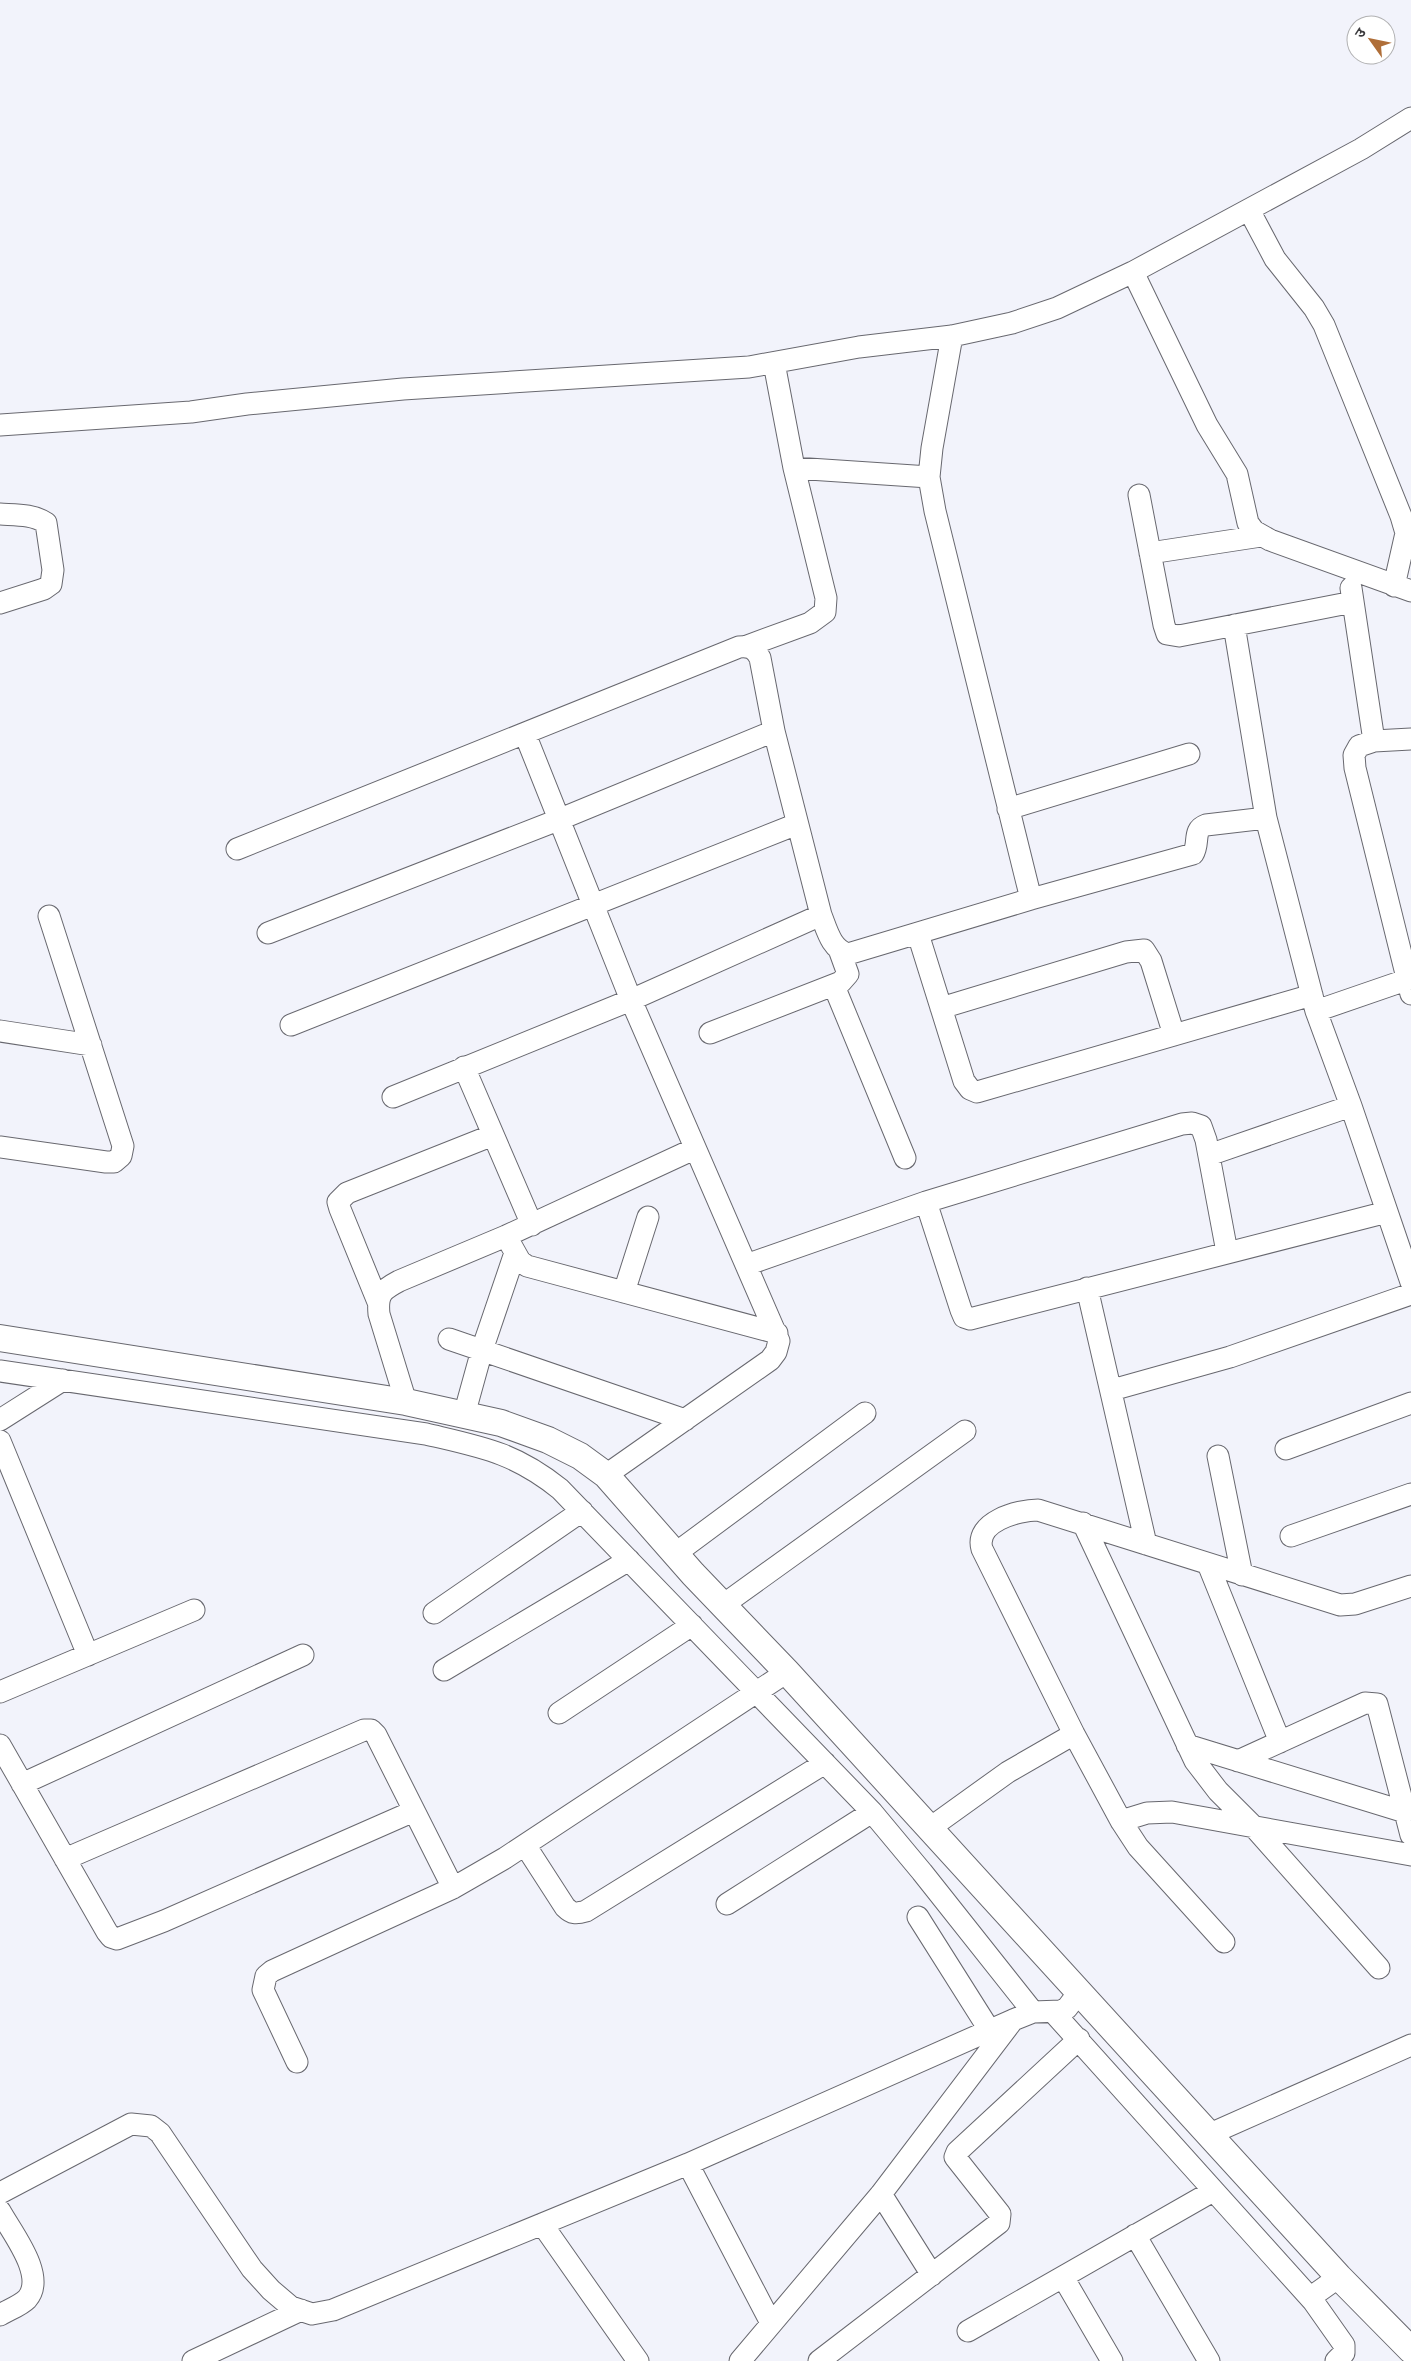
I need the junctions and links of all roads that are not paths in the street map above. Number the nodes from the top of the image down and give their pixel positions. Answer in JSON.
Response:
{"nodes":[{"id":1,"x":1409,"y":126,"type":"edge"},
{"id":2,"x":1249,"y":210,"type":"junction"},
{"id":3,"x":1133,"y":272,"type":"junction"},
{"id":4,"x":952,"y":336,"type":"junction"},
{"id":5,"x":774,"y":363,"type":"junction"},
{"id":6,"x":0,"y":425,"type":"edge"},
{"id":7,"x":794,"y":468,"type":"junction"},
{"id":8,"x":929,"y":477,"type":"junction"},
{"id":9,"x":1138,"y":495,"type":"dead end"},
{"id":10,"x":0,"y":514,"type":"edge"},
{"id":11,"x":1261,"y":536,"type":"junction"},
{"id":12,"x":1150,"y":553,"type":"junction"},
{"id":13,"x":1348,"y":569,"type":"junction"},
{"id":14,"x":1403,"y":588,"type":"edge"},
{"id":15,"x":0,"y":602,"type":"edge"},
{"id":16,"x":1353,"y":602,"type":"junction"},
{"id":17,"x":1234,"y":625,"type":"junction"},
{"id":18,"x":747,"y":646,"type":"junction"},
{"id":19,"x":774,"y":732,"type":"junction"},
{"id":20,"x":525,"y":734,"type":"junction"},
{"id":21,"x":1411,"y":739,"type":"edge"},
{"id":22,"x":1374,"y":741,"type":"junction"},
{"id":23,"x":1189,"y":754,"type":"dead end"},
{"id":24,"x":1008,"y":809,"type":"junction"},
{"id":25,"x":1266,"y":818,"type":"junction"},
{"id":26,"x":558,"y":820,"type":"junction"},
{"id":27,"x":797,"y":824,"type":"junction"},
{"id":28,"x":237,"y":849,"type":"dead end"},
{"id":29,"x":1031,"y":899,"type":"junction"},
{"id":30,"x":594,"y":905,"type":"junction"},
{"id":31,"x":821,"y":915,"type":"junction"},
{"id":32,"x":49,"y":916,"type":"dead end"},
{"id":33,"x":268,"y":933,"type":"dead end"},
{"id":34,"x":918,"y":934,"type":"junction"},
{"id":35,"x":840,"y":952,"type":"junction"},
{"id":36,"x":834,"y":986,"type":"junction"},
{"id":37,"x":1409,"y":987,"type":"edge"},
{"id":38,"x":631,"y":1000,"type":"junction"},
{"id":39,"x":1314,"y":1003,"type":"junction"},
{"id":40,"x":941,"y":1008,"type":"junction"},
{"id":41,"x":291,"y":1026,"type":"dead end"},
{"id":42,"x":0,"y":1031,"type":"edge"},
{"id":43,"x":710,"y":1033,"type":"dead end"},
{"id":44,"x":1174,"y":1035,"type":"junction"},
{"id":45,"x":91,"y":1045,"type":"junction"},
{"id":46,"x":464,"y":1068,"type":"junction"},
{"id":47,"x":393,"y":1097,"type":"dead end"},
{"id":48,"x":1351,"y":1106,"type":"junction"},
{"id":49,"x":493,"y":1136,"type":"junction"},
{"id":50,"x":0,"y":1147,"type":"edge"},
{"id":51,"x":694,"y":1149,"type":"junction"},
{"id":52,"x":1209,"y":1154,"type":"junction"},
{"id":53,"x":905,"y":1158,"type":"dead end"},
{"id":54,"x":926,"y":1202,"type":"junction"},
{"id":55,"x":1387,"y":1212,"type":"junction"},
{"id":56,"x":648,"y":1217,"type":"dead end"},
{"id":57,"x":532,"y":1225,"type":"junction"},
{"id":58,"x":511,"y":1245,"type":"junction"},
{"id":59,"x":1228,"y":1252,"type":"junction"},
{"id":60,"x":746,"y":1265,"type":"junction"},
{"id":61,"x":1411,"y":1282,"type":"edge"},
{"id":62,"x":1087,"y":1288,"type":"junction"},
{"id":63,"x":624,"y":1292,"type":"junction"},
{"id":64,"x":1411,"y":1294,"type":"edge"},
{"id":65,"x":378,"y":1302,"type":"junction"},
{"id":66,"x":777,"y":1333,"type":"junction"},
{"id":67,"x":0,"y":1338,"type":"edge"},
{"id":68,"x":449,"y":1339,"type":"dead end"},
{"id":69,"x":482,"y":1350,"type":"junction"},
{"id":70,"x":0,"y":1371,"type":"edge"},
{"id":71,"x":156,"y":1377,"type":"junction"},
{"id":72,"x":63,"y":1380,"type":"junction"},
{"id":73,"x":1112,"y":1390,"type":"junction"},
{"id":74,"x":406,"y":1402,"type":"junction"},
{"id":75,"x":1411,"y":1403,"type":"edge"},
{"id":76,"x":865,"y":1413,"type":"dead end"},
{"id":77,"x":464,"y":1415,"type":"junction"},
{"id":78,"x":0,"y":1420,"type":"edge"},
{"id":79,"x":685,"y":1420,"type":"junction"},
{"id":80,"x":965,"y":1431,"type":"dead end"},
{"id":81,"x":0,"y":1441,"type":"edge"},
{"id":82,"x":1286,"y":1449,"type":"dead end"},
{"id":83,"x":1218,"y":1456,"type":"dead end"},
{"id":84,"x":606,"y":1475,"type":"junction"},
{"id":85,"x":1411,"y":1494,"type":"edge"},
{"id":86,"x":582,"y":1511,"type":"junction"},
{"id":87,"x":1083,"y":1523,"type":"junction"},
{"id":88,"x":1291,"y":1536,"type":"dead end"},
{"id":89,"x":1146,"y":1544,"type":"junction"},
{"id":90,"x":676,"y":1552,"type":"junction"},
{"id":91,"x":629,"y":1560,"type":"junction"},
{"id":92,"x":1208,"y":1564,"type":"junction"},
{"id":93,"x":1242,"y":1575,"type":"junction"},
{"id":94,"x":1411,"y":1586,"type":"edge"},
{"id":95,"x":723,"y":1605,"type":"junction"},
{"id":96,"x":194,"y":1610,"type":"dead end"},
{"id":97,"x":434,"y":1613,"type":"dead end"},
{"id":98,"x":692,"y":1625,"type":"junction"},
{"id":99,"x":88,"y":1655,"type":"junction"},
{"id":100,"x":303,"y":1655,"type":"dead end"},
{"id":101,"x":444,"y":1670,"type":"dead end"},
{"id":102,"x":772,"y":1682,"type":"junction"},
{"id":103,"x":0,"y":1692,"type":"edge"},
{"id":104,"x":559,"y":1713,"type":"dead end"},
{"id":105,"x":1074,"y":1734,"type":"junction"},
{"id":106,"x":1280,"y":1742,"type":"junction"},
{"id":107,"x":0,"y":1745,"type":"edge"},
{"id":108,"x":1187,"y":1745,"type":"junction"},
{"id":109,"x":1238,"y":1761,"type":"junction"},
{"id":110,"x":825,"y":1763,"type":"junction"},
{"id":111,"x":22,"y":1784,"type":"junction"},
{"id":112,"x":414,"y":1811,"type":"junction"},
{"id":113,"x":872,"y":1812,"type":"junction"},
{"id":114,"x":1405,"y":1812,"type":"junction"},
{"id":115,"x":1121,"y":1821,"type":"junction"},
{"id":116,"x":1254,"y":1827,"type":"junction"},
{"id":117,"x":930,"y":1828,"type":"junction"},
{"id":118,"x":1411,"y":1835,"type":"edge"},
{"id":119,"x":525,"y":1845,"type":"junction"},
{"id":120,"x":1411,"y":1855,"type":"edge"},
{"id":121,"x":66,"y":1860,"type":"junction"},
{"id":122,"x":453,"y":1888,"type":"junction"},
{"id":123,"x":727,"y":1904,"type":"dead end"},
{"id":124,"x":918,"y":1918,"type":"dead end"},
{"id":125,"x":1224,"y":1942,"type":"dead end"},
{"id":126,"x":1379,"y":1968,"type":"dead end"},
{"id":127,"x":1062,"y":2004,"type":"junction"},
{"id":128,"x":1013,"y":2020,"type":"junction"},
{"id":129,"x":990,"y":2031,"type":"junction"},
{"id":130,"x":1079,"y":2039,"type":"junction"},
{"id":131,"x":1411,"y":2045,"type":"edge"},
{"id":132,"x":297,"y":2062,"type":"dead end"},
{"id":133,"x":1210,"y":2134,"type":"junction"},
{"id":134,"x":688,"y":2164,"type":"junction"},
{"id":135,"x":1213,"y":2191,"type":"junction"},
{"id":136,"x":0,"y":2193,"type":"edge"},
{"id":137,"x":881,"y":2194,"type":"junction"},
{"id":138,"x":0,"y":2211,"type":"edge"},
{"id":139,"x":542,"y":2224,"type":"junction"},
{"id":140,"x":1135,"y":2235,"type":"junction"},
{"id":141,"x":932,"y":2275,"type":"junction"},
{"id":142,"x":1063,"y":2276,"type":"junction"},
{"id":143,"x":1326,"y":2287,"type":"junction"},
{"id":144,"x":300,"y":2310,"type":"junction"},
{"id":145,"x":0,"y":2315,"type":"edge"},
{"id":146,"x":772,"y":2323,"type":"junction"},
{"id":147,"x":968,"y":2331,"type":"dead end"},
{"id":148,"x":1411,"y":2350,"type":"edge"},
{"id":149,"x":193,"y":2361,"type":"edge"},
{"id":150,"x":638,"y":2361,"type":"edge"},
{"id":151,"x":740,"y":2361,"type":"edge"},
{"id":152,"x":819,"y":2361,"type":"edge"},
{"id":153,"x":1112,"y":2361,"type":"edge"},
{"id":154,"x":1209,"y":2361,"type":"edge"},
{"id":155,"x":1336,"y":2361,"type":"edge"}],
"edges":[{"from":1,"to":2,"type":"street"},
{"from":2,"to":3,"type":"street"},
{"from":2,"to":14,"type":"street"},
{"from":3,"to":4,"type":"street"},
{"from":3,"to":11,"type":"street"},
{"from":4,"to":5,"type":"street"},
{"from":4,"to":8,"type":"street"},
{"from":5,"to":6,"type":"street"},
{"from":5,"to":7,"type":"street"},
{"from":7,"to":8,"type":"street"},
{"from":7,"to":18,"type":"street"},
{"from":8,"to":24,"type":"street"},
{"from":9,"to":12,"type":"street"},
{"from":10,"to":15,"type":"street"},
{"from":11,"to":12,"type":"street"},
{"from":11,"to":13,"type":"street"},
{"from":12,"to":17,"type":"street"},
{"from":13,"to":14,"type":"street"},
{"from":13,"to":16,"type":"street"},
{"from":16,"to":17,"type":"street"},
{"from":16,"to":22,"type":"street"},
{"from":17,"to":25,"type":"street"},
{"from":18,"to":19,"type":"street"},
{"from":18,"to":20,"type":"street"},
{"from":19,"to":26,"type":"street"},
{"from":19,"to":27,"type":"street"},
{"from":20,"to":26,"type":"street"},
{"from":20,"to":28,"type":"street"},
{"from":21,"to":22,"type":"street"},
{"from":22,"to":37,"type":"street"},
{"from":23,"to":24,"type":"street"},
{"from":24,"to":29,"type":"street"},
{"from":25,"to":29,"type":"street"},
{"from":25,"to":39,"type":"street"},
{"from":26,"to":30,"type":"street"},
{"from":26,"to":33,"type":"street"},
{"from":27,"to":30,"type":"street"},
{"from":27,"to":31,"type":"street"},
{"from":29,"to":34,"type":"street"},
{"from":30,"to":38,"type":"street"},
{"from":30,"to":41,"type":"street"},
{"from":31,"to":35,"type":"street"},
{"from":31,"to":38,"type":"street"},
{"from":32,"to":45,"type":"street"},
{"from":34,"to":35,"type":"street"},
{"from":34,"to":40,"type":"street"},
{"from":35,"to":36,"type":"street"},
{"from":36,"to":43,"type":"street"},
{"from":36,"to":53,"type":"street"},
{"from":37,"to":39,"type":"street"},
{"from":38,"to":46,"type":"street"},
{"from":38,"to":51,"type":"street"},
{"from":39,"to":44,"type":"street"},
{"from":39,"to":48,"type":"street"},
{"from":40,"to":44,"type":"street"},
{"from":40,"to":44,"type":"street"},
{"from":42,"to":45,"type":"street"},
{"from":45,"to":50,"type":"street"},
{"from":46,"to":47,"type":"street"},
{"from":46,"to":49,"type":"street"},
{"from":48,"to":52,"type":"street"},
{"from":48,"to":55,"type":"street"},
{"from":49,"to":57,"type":"street"},
{"from":49,"to":65,"type":"street"},
{"from":51,"to":57,"type":"street"},
{"from":51,"to":60,"type":"street"},
{"from":52,"to":54,"type":"street"},
{"from":52,"to":59,"type":"street"},
{"from":54,"to":60,"type":"street"},
{"from":54,"to":62,"type":"street"},
{"from":55,"to":59,"type":"street"},
{"from":55,"to":61,"type":"street"},
{"from":56,"to":63,"type":"street"},
{"from":57,"to":58,"type":"street"},
{"from":58,"to":63,"type":"street"},
{"from":58,"to":65,"type":"street"},
{"from":58,"to":69,"type":"street"},
{"from":59,"to":62,"type":"street"},
{"from":60,"to":66,"type":"street"},
{"from":62,"to":73,"type":"street"},
{"from":63,"to":66,"type":"street"},
{"from":64,"to":73,"type":"street"},
{"from":65,"to":74,"type":"street"},
{"from":66,"to":79,"type":"street"},
{"from":67,"to":71,"type":"street"},
{"from":68,"to":69,"type":"street"},
{"from":69,"to":77,"type":"street"},
{"from":69,"to":79,"type":"street"},
{"from":70,"to":72,"type":"street"},
{"from":71,"to":72,"type":"street"},
{"from":71,"to":74,"type":"street"},
{"from":71,"to":86,"type":"street"},
{"from":72,"to":78,"type":"street"},
{"from":73,"to":89,"type":"street"},
{"from":74,"to":77,"type":"street"},
{"from":75,"to":82,"type":"street"},
{"from":76,"to":90,"type":"street"},
{"from":77,"to":84,"type":"street"},
{"from":79,"to":84,"type":"street"},
{"from":80,"to":95,"type":"street"},
{"from":81,"to":99,"type":"street"},
{"from":83,"to":93,"type":"street"},
{"from":84,"to":90,"type":"street"},
{"from":85,"to":88,"type":"street"},
{"from":86,"to":91,"type":"street"},
{"from":86,"to":97,"type":"street"},
{"from":87,"to":89,"type":"street"},
{"from":87,"to":105,"type":"street"},
{"from":87,"to":108,"type":"street"},
{"from":89,"to":92,"type":"street"},
{"from":90,"to":95,"type":"street"},
{"from":91,"to":98,"type":"street"},
{"from":91,"to":101,"type":"street"},
{"from":92,"to":93,"type":"street"},
{"from":92,"to":106,"type":"street"},
{"from":93,"to":94,"type":"street"},
{"from":95,"to":102,"type":"street"},
{"from":96,"to":99,"type":"street"},
{"from":98,"to":102,"type":"street"},
{"from":98,"to":104,"type":"street"},
{"from":99,"to":103,"type":"street"},
{"from":100,"to":111,"type":"street"},
{"from":102,"to":110,"type":"street"},
{"from":102,"to":117,"type":"street"},
{"from":102,"to":119,"type":"street"},
{"from":105,"to":115,"type":"street"},
{"from":105,"to":117,"type":"street"},
{"from":106,"to":109,"type":"street"},
{"from":106,"to":114,"type":"street"},
{"from":107,"to":111,"type":"street"},
{"from":108,"to":109,"type":"street"},
{"from":108,"to":116,"type":"street"},
{"from":109,"to":114,"type":"street"},
{"from":110,"to":113,"type":"street"},
{"from":110,"to":119,"type":"street"},
{"from":111,"to":121,"type":"street"},
{"from":112,"to":121,"type":"street"},
{"from":112,"to":121,"type":"street"},
{"from":112,"to":122,"type":"street"},
{"from":113,"to":123,"type":"street"},
{"from":113,"to":127,"type":"street"},
{"from":114,"to":118,"type":"street"},
{"from":115,"to":116,"type":"street"},
{"from":115,"to":125,"type":"street"},
{"from":116,"to":120,"type":"street"},
{"from":116,"to":126,"type":"street"},
{"from":117,"to":127,"type":"street"},
{"from":119,"to":122,"type":"street"},
{"from":122,"to":132,"type":"street"},
{"from":124,"to":129,"type":"street"},
{"from":127,"to":128,"type":"street"},
{"from":127,"to":130,"type":"street"},
{"from":127,"to":133,"type":"street"},
{"from":128,"to":129,"type":"street"},
{"from":128,"to":137,"type":"street"},
{"from":129,"to":134,"type":"street"},
{"from":130,"to":135,"type":"street"},
{"from":130,"to":141,"type":"street"},
{"from":131,"to":133,"type":"street"},
{"from":133,"to":143,"type":"street"},
{"from":134,"to":139,"type":"street"},
{"from":134,"to":146,"type":"street"},
{"from":135,"to":140,"type":"street"},
{"from":135,"to":143,"type":"street"},
{"from":136,"to":144,"type":"street"},
{"from":137,"to":141,"type":"street"},
{"from":137,"to":146,"type":"street"},
{"from":138,"to":145,"type":"street"},
{"from":139,"to":144,"type":"street"},
{"from":139,"to":150,"type":"street"},
{"from":140,"to":142,"type":"street"},
{"from":140,"to":154,"type":"street"},
{"from":141,"to":152,"type":"street"},
{"from":142,"to":147,"type":"street"},
{"from":142,"to":153,"type":"street"},
{"from":143,"to":148,"type":"street"},
{"from":143,"to":155,"type":"street"},
{"from":144,"to":149,"type":"street"},
{"from":146,"to":151,"type":"street"}]}
